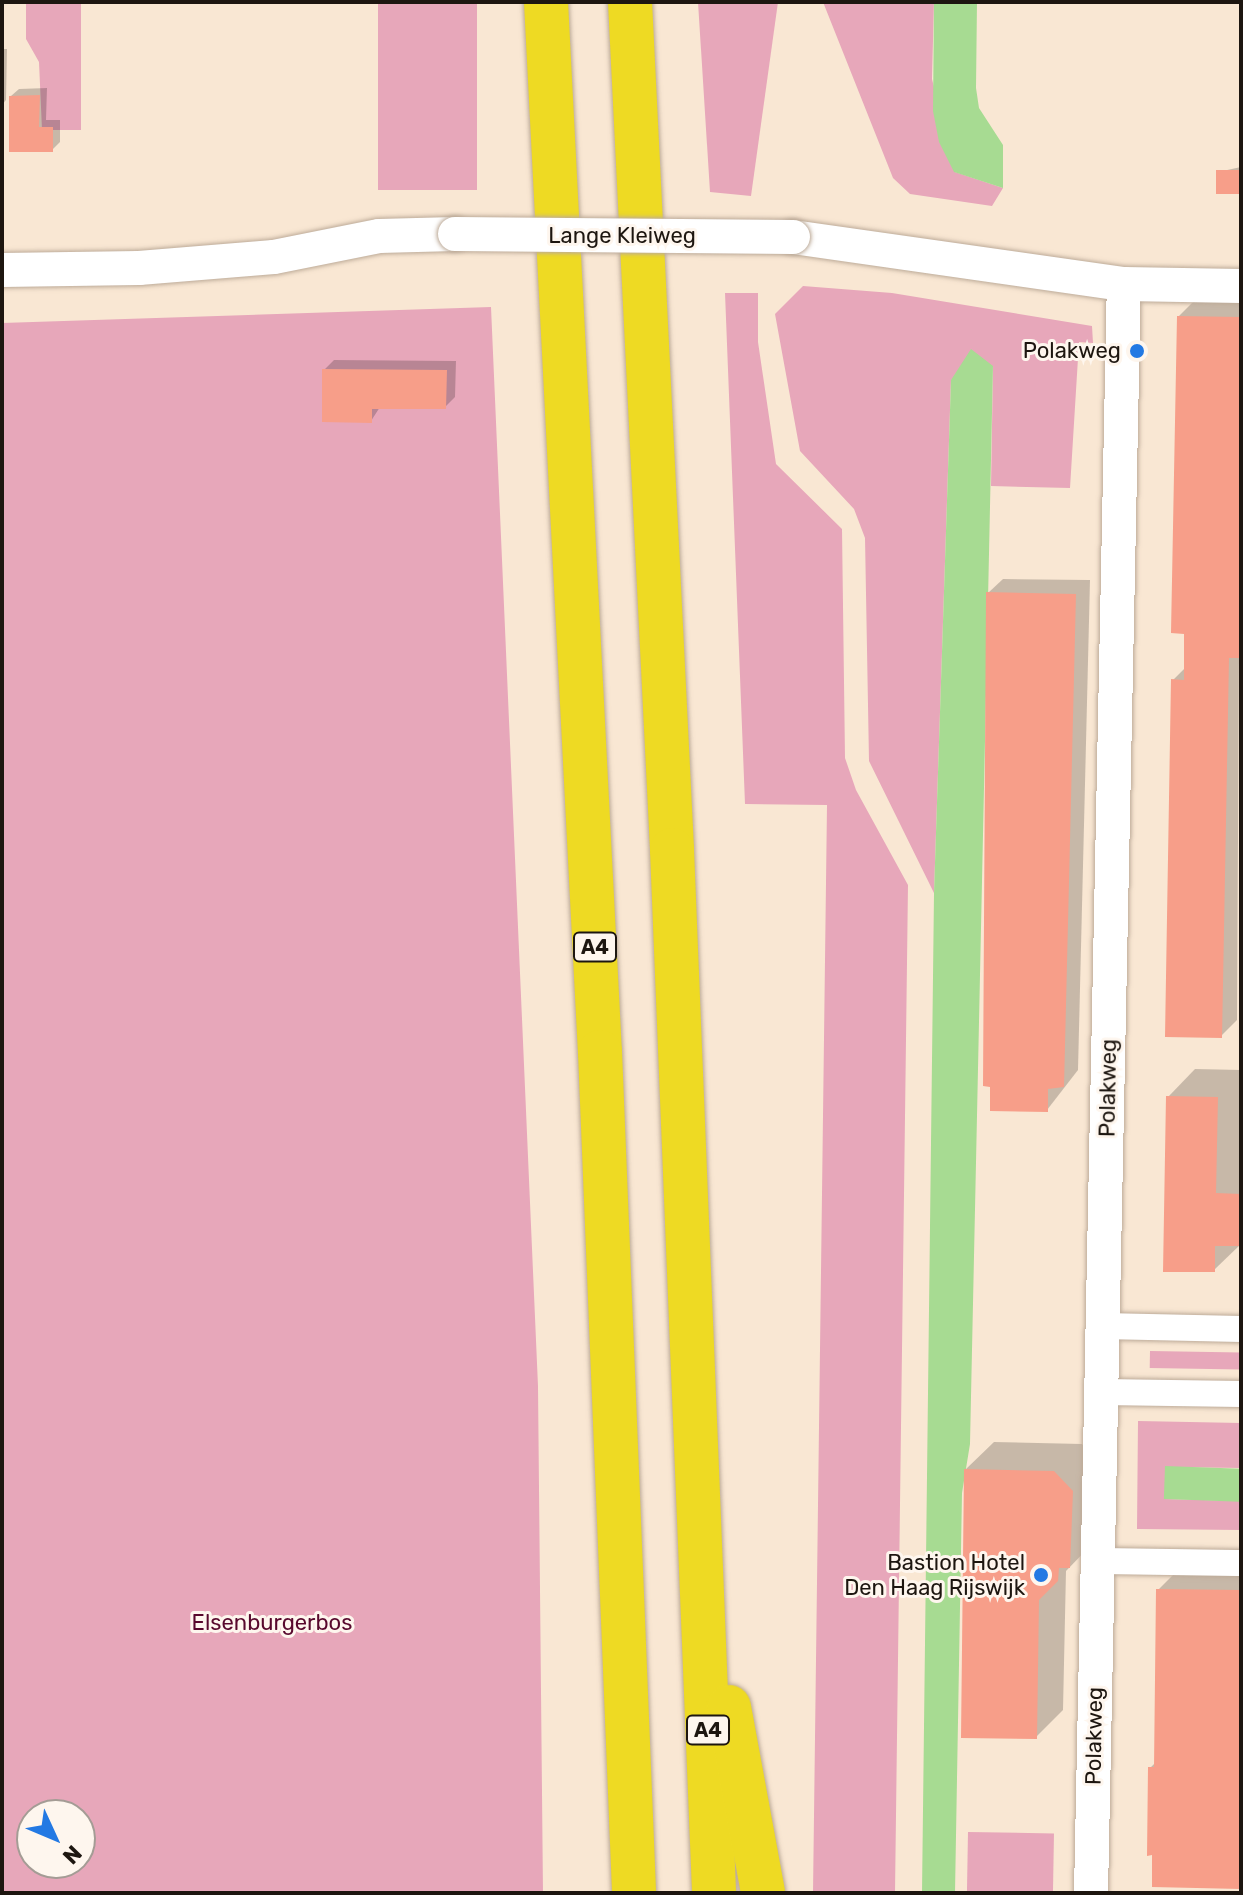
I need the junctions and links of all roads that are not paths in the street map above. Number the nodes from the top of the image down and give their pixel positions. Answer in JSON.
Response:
{"nodes":[{"id":1,"x":546,"y":2,"type":"edge"},
{"id":2,"x":630,"y":2,"type":"edge"},
{"id":3,"x":2,"y":270,"type":"edge"},
{"id":4,"x":1124,"y":284,"type":"junction"},
{"id":5,"x":1241,"y":286,"type":"edge"},
{"id":6,"x":1103,"y":1326,"type":"junction"},
{"id":7,"x":1241,"y":1329,"type":"edge"},
{"id":8,"x":1102,"y":1392,"type":"junction"},
{"id":9,"x":1241,"y":1394,"type":"edge"},
{"id":10,"x":1098,"y":1561,"type":"junction"},
{"id":11,"x":1241,"y":1563,"type":"edge"},
{"id":12,"x":702,"y":1567,"type":"junction"},
{"id":13,"x":634,"y":1893,"type":"edge"},
{"id":14,"x":714,"y":1893,"type":"edge"},
{"id":15,"x":763,"y":1893,"type":"edge"},
{"id":16,"x":1091,"y":1893,"type":"edge"}],
"edges":[{"from":1,"to":13,"type":"highway","number":"A4"},
{"from":2,"to":12,"type":"highway","number":"A4"},
{"from":3,"to":4,"type":"street","name":"Lange Kleiweg","bridge":true},
{"from":4,"to":5,"type":"street","name":"Lange Kleiweg"},
{"from":4,"to":6,"type":"street","name":"Polakweg"},
{"from":6,"to":7,"type":"street"},
{"from":6,"to":8,"type":"street","name":"Polakweg"},
{"from":8,"to":9,"type":"street"},
{"from":8,"to":10,"type":"street","name":"Polakweg"},
{"from":10,"to":11,"type":"street"},
{"from":10,"to":16,"type":"street","name":"Polakweg"},
{"from":12,"to":14,"type":"highway","number":"A4"},
{"from":12,"to":15,"type":"highway","number":"A4"}]}
